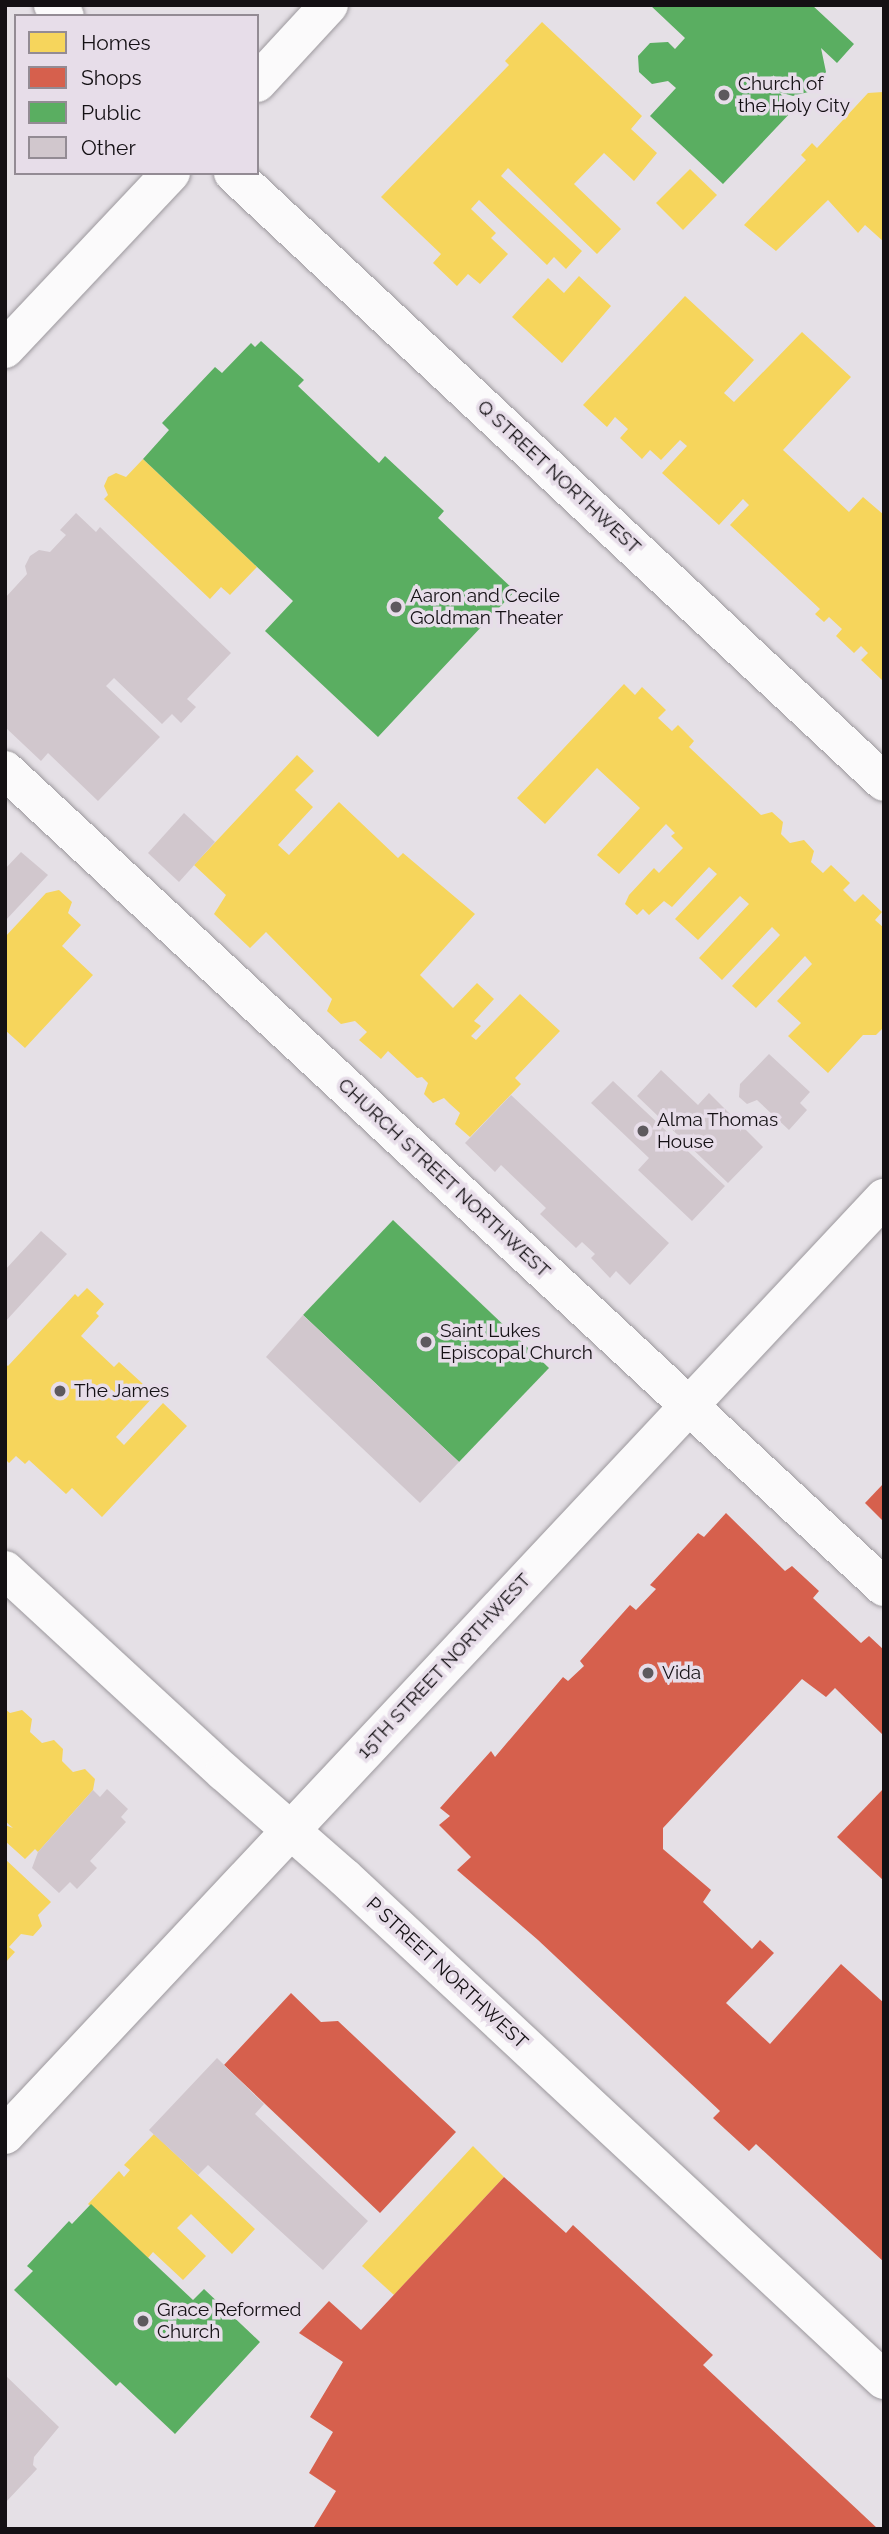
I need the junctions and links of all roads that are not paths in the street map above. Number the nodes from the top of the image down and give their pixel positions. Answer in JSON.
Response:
{"nodes":[{"id":1,"x":329,"y":5,"type":"edge"},
{"id":2,"x":259,"y":81,"type":"edge"},
{"id":3,"x":169,"y":175,"type":"edge"},
{"id":4,"x":235,"y":175,"type":"edge"},
{"id":5,"x":5,"y":349,"type":"edge"},
{"id":6,"x":5,"y":769,"type":"edge"},
{"id":7,"x":884,"y":782,"type":"edge"},
{"id":8,"x":884,"y":1198,"type":"edge"},
{"id":9,"x":689,"y":1406,"type":"junction"},
{"id":10,"x":5,"y":1570,"type":"edge"},
{"id":11,"x":884,"y":1587,"type":"edge"},
{"id":12,"x":290,"y":1830,"type":"junction"},
{"id":13,"x":5,"y":2135,"type":"edge"},
{"id":14,"x":884,"y":2380,"type":"edge"}],
"edges":[{"from":1,"to":2,"type":"main road"},
{"from":3,"to":5,"type":"main road"},
{"from":4,"to":7,"type":"main road","name":"Q STREET NORTHWEST"},
{"from":6,"to":9,"type":"main road","name":"CHURCH STREET NORTHWEST"},
{"from":8,"to":9,"type":"main road","name":"15TH STREET NORTHWEST"},
{"from":9,"to":11,"type":"main road","name":"CHURCH STREET NORTHWEST"},
{"from":9,"to":12,"type":"main road","name":"15TH STREET NORTHWEST"},
{"from":10,"to":12,"type":"main road","name":"P STREET NORTHWEST"},
{"from":12,"to":13,"type":"main road","name":"15TH STREET NORTHWEST"},
{"from":12,"to":14,"type":"main road","name":"P STREET NORTHWEST"}]}
